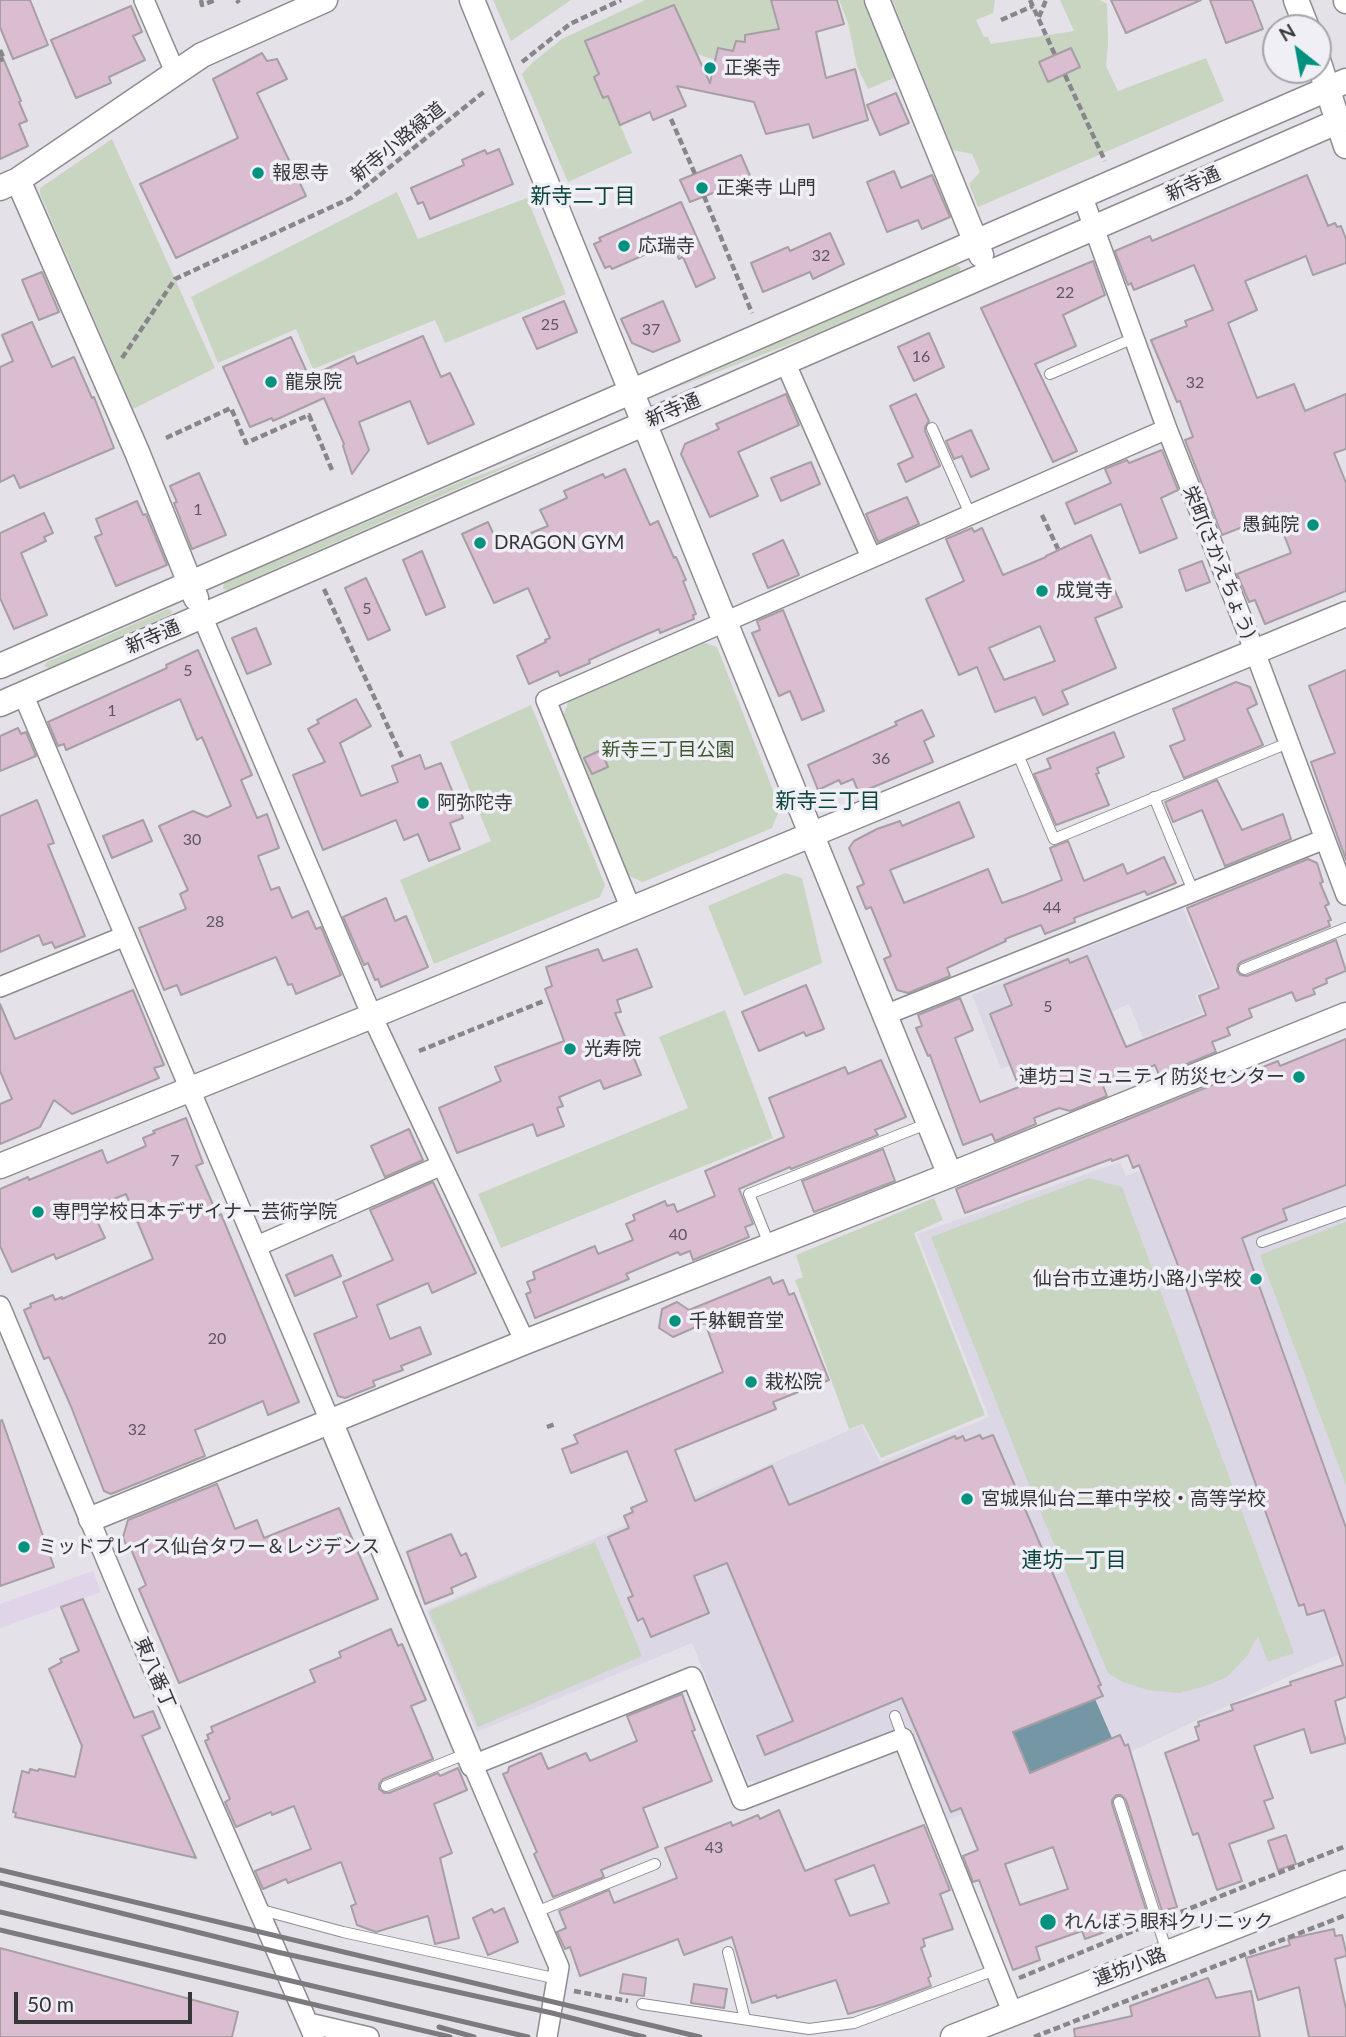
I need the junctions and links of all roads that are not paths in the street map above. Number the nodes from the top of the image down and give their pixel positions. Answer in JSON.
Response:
{"nodes":[{"id":1,"x":144,"y":0,"type":"edge"},
{"id":2,"x":325,"y":0,"type":"edge"},
{"id":3,"x":471,"y":0,"type":"edge"},
{"id":4,"x":877,"y":0,"type":"edge"},
{"id":5,"x":175,"y":72,"type":"junction"},
{"id":6,"x":1337,"y":85,"type":"edge"},
{"id":7,"x":1342,"y":119,"type":"edge"},
{"id":8,"x":1346,"y":146,"type":"edge"},
{"id":9,"x":9,"y":184,"type":"edge"},
{"id":10,"x":1082,"y":195,"type":"junction"},
{"id":11,"x":1094,"y":228,"type":"junction"},
{"id":12,"x":976,"y":242,"type":"junction"},
{"id":13,"x":989,"y":274,"type":"junction"},
{"id":14,"x":1134,"y":338,"type":"junction"},
{"id":15,"x":785,"y":362,"type":"junction"},
{"id":16,"x":1050,"y":374,"type":"dead end"},
{"id":17,"x":630,"y":391,"type":"junction"},
{"id":18,"x":643,"y":423,"type":"junction"},
{"id":19,"x":932,"y":428,"type":"dead end"},
{"id":20,"x":1167,"y":429,"type":"junction"},
{"id":21,"x":970,"y":514,"type":"junction"},
{"id":22,"x":871,"y":557,"type":"junction"},
{"id":23,"x":192,"y":583,"type":"junction"},
{"id":24,"x":1346,"y":614,"type":"edge"},
{"id":25,"x":202,"y":616,"type":"junction"},
{"id":26,"x":726,"y":621,"type":"junction"},
{"id":27,"x":1255,"y":652,"type":"junction"},
{"id":28,"x":3,"y":656,"type":"edge"},
{"id":29,"x":23,"y":694,"type":"junction"},
{"id":30,"x":0,"y":704,"type":"edge"},
{"id":31,"x":1288,"y":743,"type":"junction"},
{"id":32,"x":1016,"y":750,"type":"junction"},
{"id":33,"x":1154,"y":797,"type":"junction"},
{"id":34,"x":811,"y":835,"type":"junction"},
{"id":35,"x":1325,"y":839,"type":"junction"},
{"id":36,"x":1193,"y":891,"type":"junction"},
{"id":37,"x":1346,"y":895,"type":"edge"},
{"id":38,"x":631,"y":909,"type":"junction"},
{"id":39,"x":1346,"y":928,"type":"edge"},
{"id":40,"x":125,"y":936,"type":"junction"},
{"id":41,"x":1244,"y":969,"type":"dead end"},
{"id":42,"x":0,"y":987,"type":"edge"},
{"id":43,"x":885,"y":1015,"type":"junction"},
{"id":44,"x":1346,"y":1015,"type":"edge"},
{"id":45,"x":372,"y":1016,"type":"junction"},
{"id":46,"x":189,"y":1088,"type":"junction"},
{"id":47,"x":929,"y":1122,"type":"junction"},
{"id":48,"x":442,"y":1165,"type":"junction"},
{"id":49,"x":0,"y":1166,"type":"edge"},
{"id":50,"x":950,"y":1175,"type":"junction"},
{"id":51,"x":1346,"y":1212,"type":"edge"},
{"id":52,"x":1262,"y":1242,"type":"dead end"},
{"id":53,"x":257,"y":1245,"type":"junction"},
{"id":54,"x":769,"y":1246,"type":"junction"},
{"id":55,"x":0,"y":1306,"type":"edge"},
{"id":56,"x":525,"y":1342,"type":"junction"},
{"id":57,"x":330,"y":1422,"type":"junction"},
{"id":58,"x":91,"y":1519,"type":"junction"},
{"id":59,"x":895,"y":1716,"type":"dead end"},
{"id":60,"x":903,"y":1738,"type":"junction"},
{"id":61,"x":471,"y":1759,"type":"junction"},
{"id":62,"x":386,"y":1786,"type":"dead end"},
{"id":63,"x":1119,"y":1802,"type":"dead end"},
{"id":64,"x":655,"y":1864,"type":"dead end"},
{"id":65,"x":1346,"y":1883,"type":"edge"},
{"id":66,"x":257,"y":1909,"type":"junction"},
{"id":67,"x":536,"y":1912,"type":"junction"},
{"id":68,"x":727,"y":1952,"type":"dead end"},
{"id":69,"x":1167,"y":1952,"type":"junction"},
{"id":70,"x":995,"y":1970,"type":"junction"},
{"id":71,"x":557,"y":1983,"type":"junction"},
{"id":72,"x":642,"y":2004,"type":"road end"},
{"id":73,"x":745,"y":2019,"type":"junction"},
{"id":74,"x":1000,"y":2024,"type":"edge"},
{"id":75,"x":312,"y":2030,"type":"edge"},
{"id":76,"x":369,"y":2037,"type":"edge"},
{"id":77,"x":547,"y":2037,"type":"edge"},
{"id":78,"x":953,"y":2037,"type":"edge"}],
"edges":[{"from":1,"to":5,"type":"street"},
{"from":2,"to":5,"type":"street"},
{"from":3,"to":17,"type":"street"},
{"from":4,"to":12,"type":"street"},
{"from":5,"to":9,"type":"street"},
{"from":6,"to":7,"type":"street"},
{"from":6,"to":10,"type":"street","name":"新寺通"},
{"from":7,"to":8,"type":"street"},
{"from":7,"to":11,"type":"street","name":"新寺通"},
{"from":9,"to":23,"type":"street"},
{"from":10,"to":11,"type":"street","name":"栄町(さかえちょう)"},
{"from":10,"to":12,"type":"street","name":"新寺通"},
{"from":11,"to":13,"type":"street","name":"新寺通"},
{"from":11,"to":14,"type":"street","name":"栄町(さかえちょう)"},
{"from":12,"to":13,"type":"street"},
{"from":12,"to":17,"type":"street","name":"新寺通"},
{"from":13,"to":15,"type":"street","name":"新寺通"},
{"from":14,"to":16,"type":"lane"},
{"from":14,"to":20,"type":"street","name":"栄町(さかえちょう)"},
{"from":15,"to":18,"type":"street","name":"新寺通"},
{"from":15,"to":22,"type":"street"},
{"from":17,"to":18,"type":"street"},
{"from":17,"to":23,"type":"street","name":"新寺通"},
{"from":18,"to":25,"type":"street","name":"新寺通"},
{"from":18,"to":26,"type":"street"},
{"from":19,"to":21,"type":"lane"},
{"from":20,"to":21,"type":"street"},
{"from":20,"to":27,"type":"street","name":"栄町(さかえちょう)"},
{"from":21,"to":22,"type":"street"},
{"from":22,"to":26,"type":"street"},
{"from":23,"to":25,"type":"street"},
{"from":23,"to":28,"type":"street","name":"新寺通"},
{"from":24,"to":27,"type":"street"},
{"from":25,"to":29,"type":"street","name":"新寺通"},
{"from":25,"to":45,"type":"street"},
{"from":26,"to":34,"type":"street"},
{"from":26,"to":38,"type":"street"},
{"from":27,"to":31,"type":"street","name":"栄町(さかえちょう)"},
{"from":27,"to":32,"type":"street"},
{"from":28,"to":29,"type":"street"},
{"from":29,"to":30,"type":"street","name":"新寺通"},
{"from":29,"to":40,"type":"street"},
{"from":31,"to":33,"type":"lane"},
{"from":31,"to":35,"type":"street","name":"栄町(さかえちょう)"},
{"from":32,"to":33,"type":"lane"},
{"from":32,"to":34,"type":"street"},
{"from":33,"to":36,"type":"lane"},
{"from":34,"to":38,"type":"street"},
{"from":34,"to":43,"type":"street"},
{"from":35,"to":36,"type":"street"},
{"from":35,"to":37,"type":"street","name":"栄町(さかえちょう)"},
{"from":36,"to":43,"type":"street"},
{"from":38,"to":45,"type":"street"},
{"from":39,"to":41,"type":"lane"},
{"from":40,"to":42,"type":"street"},
{"from":40,"to":46,"type":"street"},
{"from":43,"to":47,"type":"street"},
{"from":44,"to":50,"type":"street"},
{"from":45,"to":46,"type":"street"},
{"from":45,"to":48,"type":"street"},
{"from":46,"to":49,"type":"street"},
{"from":46,"to":53,"type":"street"},
{"from":47,"to":50,"type":"street"},
{"from":47,"to":54,"type":"lane"},
{"from":48,"to":53,"type":"street"},
{"from":48,"to":56,"type":"street"},
{"from":50,"to":54,"type":"street"},
{"from":51,"to":52,"type":"lane"},
{"from":53,"to":57,"type":"street"},
{"from":54,"to":56,"type":"street"},
{"from":55,"to":58,"type":"street","name":"東八番丁"},
{"from":56,"to":57,"type":"street"},
{"from":57,"to":58,"type":"street"},
{"from":57,"to":61,"type":"street"},
{"from":58,"to":66,"type":"street","name":"東八番丁"},
{"from":59,"to":60,"type":"lane"},
{"from":60,"to":61,"type":"street"},
{"from":60,"to":70,"type":"street"},
{"from":61,"to":62,"type":"lane"},
{"from":61,"to":67,"type":"street"},
{"from":63,"to":69,"type":"lane"},
{"from":64,"to":67,"type":"lane"},
{"from":65,"to":69,"type":"street","name":"連坊小路"},
{"from":66,"to":71,"type":"lane"},
{"from":66,"to":75,"type":"street","name":"東八番丁"},
{"from":67,"to":71,"type":"street"},
{"from":68,"to":73,"type":"lane"},
{"from":69,"to":74,"type":"street","name":"連坊小路"},
{"from":70,"to":73,"type":"lane"},
{"from":70,"to":74,"type":"street"},
{"from":71,"to":77,"type":"street"},
{"from":72,"to":73,"type":"lane"},
{"from":74,"to":78,"type":"street","name":"連坊小路"},
{"from":75,"to":76,"type":"street"}]}
